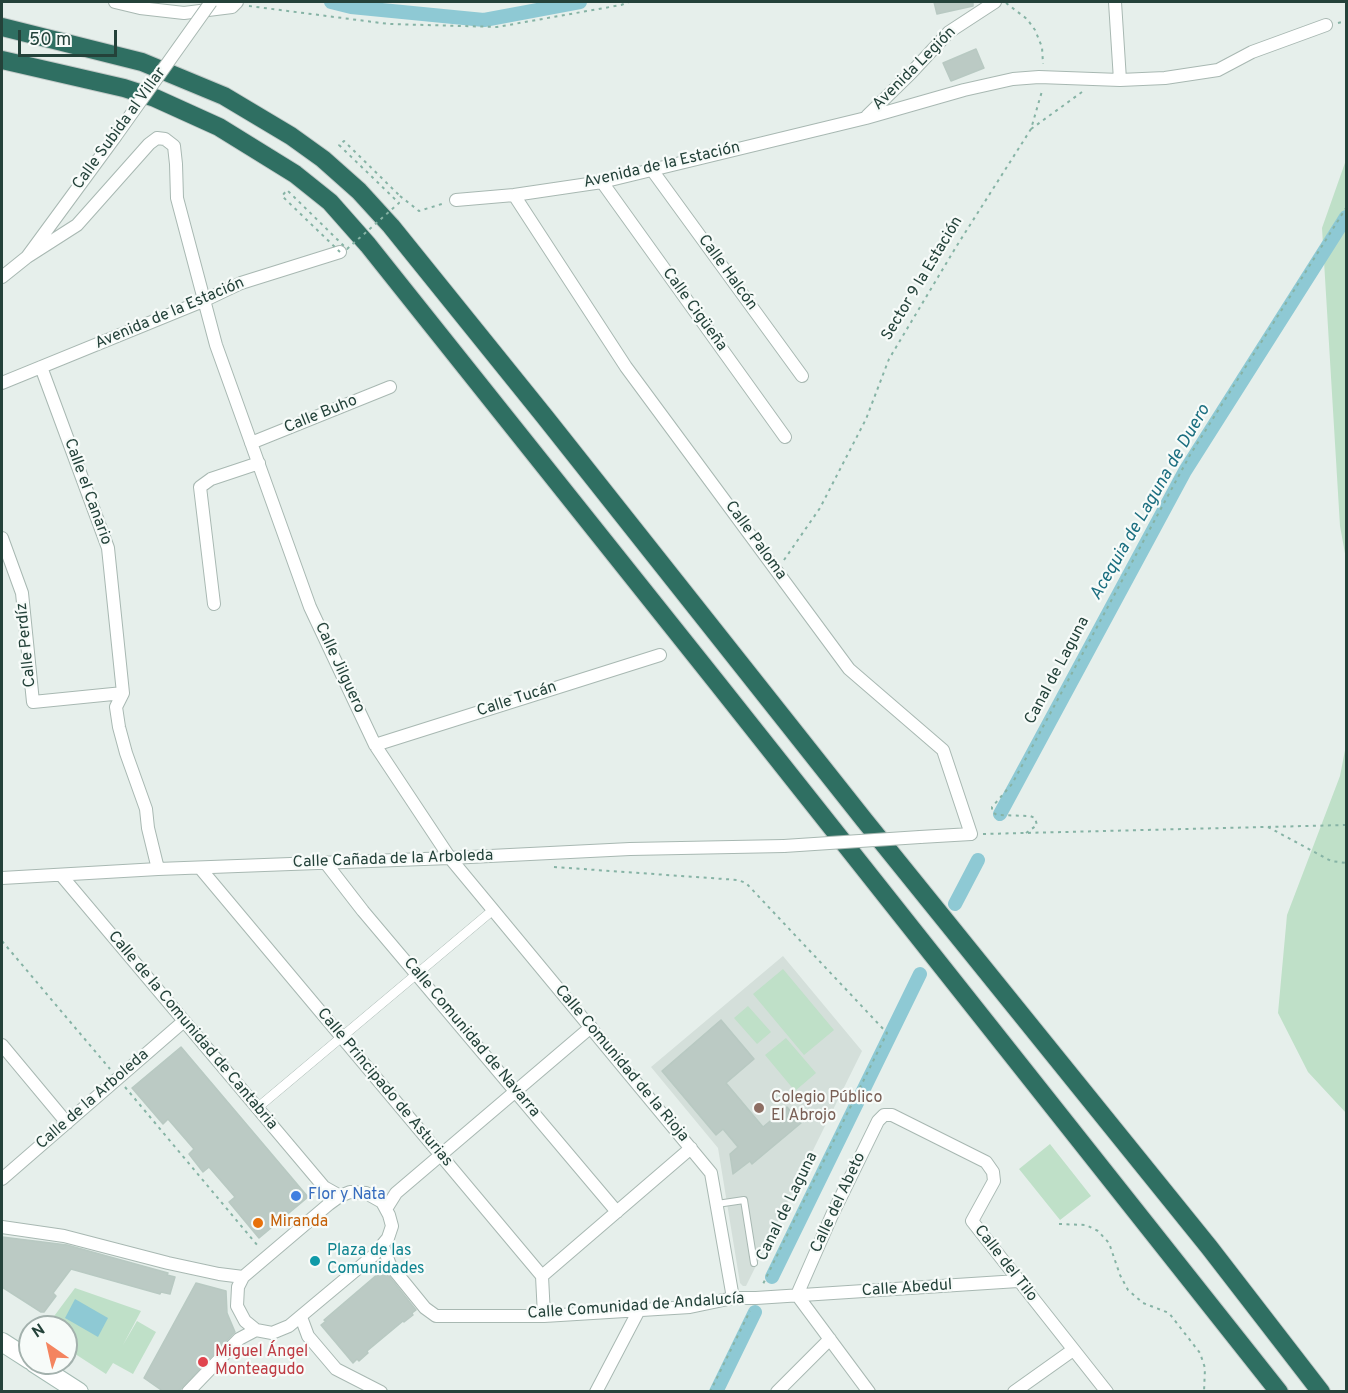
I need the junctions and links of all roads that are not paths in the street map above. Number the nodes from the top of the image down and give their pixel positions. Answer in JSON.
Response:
{"nodes":[{"id":1,"x":115,"y":2,"type":"edge"},
{"id":2,"x":211,"y":2,"type":"edge"},
{"id":3,"x":995,"y":2,"type":"edge"},
{"id":4,"x":1115,"y":2,"type":"edge"},
{"id":5,"x":236,"y":3,"type":"edge"},
{"id":6,"x":1326,"y":25,"type":"dead end"},
{"id":7,"x":2,"y":27,"type":"edge"},
{"id":8,"x":2,"y":60,"type":"edge"},
{"id":9,"x":1120,"y":80,"type":"junction"},
{"id":10,"x":866,"y":118,"type":"junction"},
{"id":11,"x":157,"y":138,"type":"joint"},
{"id":12,"x":652,"y":170,"type":"junction"},
{"id":13,"x":602,"y":182,"type":"junction"},
{"id":14,"x":514,"y":195,"type":"junction"},
{"id":15,"x":456,"y":200,"type":"road end"},
{"id":16,"x":340,"y":252,"type":"road end"},
{"id":17,"x":27,"y":257,"type":"junction"},
{"id":18,"x":2,"y":277,"type":"edge"},
{"id":19,"x":202,"y":301,"type":"junction"},
{"id":20,"x":41,"y":367,"type":"junction"},
{"id":21,"x":802,"y":376,"type":"dead end"},
{"id":22,"x":2,"y":383,"type":"edge"},
{"id":23,"x":390,"y":387,"type":"dead end"},
{"id":24,"x":785,"y":438,"type":"dead end"},
{"id":25,"x":251,"y":443,"type":"junction"},
{"id":26,"x":258,"y":463,"type":"junction"},
{"id":27,"x":2,"y":538,"type":"edge"},
{"id":28,"x":214,"y":604,"type":"dead end"},
{"id":29,"x":660,"y":655,"type":"dead end"},
{"id":30,"x":123,"y":693,"type":"junction"},
{"id":31,"x":375,"y":745,"type":"junction"},
{"id":32,"x":920,"y":837,"type":"joint"},
{"id":33,"x":450,"y":858,"type":"junction"},
{"id":34,"x":325,"y":862,"type":"junction"},
{"id":35,"x":200,"y":868,"type":"junction"},
{"id":36,"x":158,"y":869,"type":"junction"},
{"id":37,"x":61,"y":875,"type":"junction"},
{"id":38,"x":2,"y":878,"type":"edge"},
{"id":39,"x":493,"y":910,"type":"junction"},
{"id":40,"x":416,"y":974,"type":"junction"},
{"id":41,"x":184,"y":1021,"type":"junction"},
{"id":42,"x":591,"y":1028,"type":"junction"},
{"id":43,"x":342,"y":1039,"type":"junction"},
{"id":44,"x":4,"y":1053,"type":"edge"},
{"id":45,"x":516,"y":1091,"type":"junction"},
{"id":46,"x":256,"y":1109,"type":"junction"},
{"id":47,"x":884,"y":1115,"type":"joint"},
{"id":48,"x":67,"y":1123,"type":"junction"},
{"id":49,"x":692,"y":1148,"type":"junction"},
{"id":50,"x":441,"y":1154,"type":"junction"},
{"id":51,"x":2,"y":1179,"type":"edge"},
{"id":52,"x":396,"y":1193,"type":"junction"},
{"id":53,"x":376,"y":1198,"type":"junction"},
{"id":54,"x":334,"y":1200,"type":"junction"},
{"id":55,"x":716,"y":1204,"type":"junction"},
{"id":56,"x":386,"y":1209,"type":"junction"},
{"id":57,"x":617,"y":1212,"type":"junction"},
{"id":58,"x":2,"y":1227,"type":"edge"},
{"id":59,"x":378,"y":1250,"type":"junction"},
{"id":60,"x":754,"y":1263,"type":"dead end"},
{"id":61,"x":542,"y":1276,"type":"junction"},
{"id":62,"x":1018,"y":1281,"type":"junction"},
{"id":63,"x":240,"y":1282,"type":"junction"},
{"id":64,"x":797,"y":1295,"type":"junction"},
{"id":65,"x":733,"y":1298,"type":"junction"},
{"id":66,"x":639,"y":1310,"type":"junction"},
{"id":67,"x":301,"y":1317,"type":"junction"},
{"id":68,"x":544,"y":1317,"type":"junction"},
{"id":69,"x":245,"y":1321,"type":"junction"},
{"id":70,"x":289,"y":1326,"type":"junction"},
{"id":71,"x":256,"y":1330,"type":"junction"},
{"id":72,"x":308,"y":1336,"type":"junction"},
{"id":73,"x":239,"y":1339,"type":"junction"},
{"id":74,"x":830,"y":1339,"type":"junction"},
{"id":75,"x":2,"y":1342,"type":"edge"},
{"id":76,"x":1073,"y":1350,"type":"junction"},
{"id":77,"x":18,"y":1352,"type":"edge"},
{"id":78,"x":53,"y":1375,"type":"edge"},
{"id":79,"x":79,"y":1392,"type":"edge"},
{"id":80,"x":188,"y":1392,"type":"edge"},
{"id":81,"x":381,"y":1392,"type":"edge"},
{"id":82,"x":596,"y":1392,"type":"edge"},
{"id":83,"x":777,"y":1392,"type":"edge"},
{"id":84,"x":869,"y":1392,"type":"edge"},
{"id":85,"x":1014,"y":1392,"type":"edge"},
{"id":86,"x":1107,"y":1392,"type":"edge"},
{"id":87,"x":1280,"y":1392,"type":"edge"},
{"id":88,"x":1321,"y":1392,"type":"edge"}],
"edges":[{"from":1,"to":5,"type":"street"},
{"from":2,"to":17,"type":"street","name":"Calle Subida al Villar","bridge":true},
{"from":3,"to":10,"type":"street","name":"Avenida Legión"},
{"from":4,"to":9,"type":"street"},
{"from":6,"to":9,"type":"street","name":"Avenida de la Estación"},
{"from":7,"to":88,"type":"highway"},
{"from":8,"to":87,"type":"highway"},
{"from":9,"to":10,"type":"street","name":"Avenida de la Estación"},
{"from":10,"to":12,"type":"street","name":"Avenida de la Estación"},
{"from":11,"to":17,"type":"street","name":"Calle Subida al Villar"},
{"from":11,"to":19,"type":"street","name":"Calle Jilguero"},
{"from":12,"to":13,"type":"street","name":"Avenida de la Estación"},
{"from":12,"to":21,"type":"street","name":"Calle Halcón"},
{"from":13,"to":14,"type":"street","name":"Avenida de la Estación"},
{"from":13,"to":24,"type":"street","name":"Calle Cigüeña"},
{"from":14,"to":15,"type":"street","name":"Avenida de la Estación"},
{"from":14,"to":32,"type":"street","name":"Calle Paloma"},
{"from":16,"to":19,"type":"street","name":"Avenida de la Estación"},
{"from":17,"to":18,"type":"street","name":"Calle Subida al Villar"},
{"from":19,"to":20,"type":"street","name":"Avenida de la Estación"},
{"from":19,"to":25,"type":"street","name":"Calle Jilguero"},
{"from":20,"to":22,"type":"street","name":"Avenida de la Estación"},
{"from":20,"to":30,"type":"street","name":"Calle el Canario"},
{"from":23,"to":25,"type":"street","name":"Calle Buho"},
{"from":25,"to":26,"type":"street","name":"Calle Jilguero"},
{"from":26,"to":28,"type":"street"},
{"from":26,"to":31,"type":"street","name":"Calle Jilguero"},
{"from":27,"to":30,"type":"street","name":"Calle Perdíz"},
{"from":29,"to":31,"type":"street","name":"Calle Tucán"},
{"from":30,"to":36,"type":"street","name":"Calle el Canario"},
{"from":31,"to":33,"type":"street","name":"Calle Jilguero"},
{"from":32,"to":33,"type":"street","name":"Calle Cañada de la Arboleda","bridge":true},
{"from":33,"to":34,"type":"street","name":"Calle Cañada de la Arboleda"},
{"from":33,"to":39,"type":"street","name":"Calle Comunidad de la Rioja"},
{"from":34,"to":35,"type":"street","name":"Calle Cañada de la Arboleda"},
{"from":34,"to":40,"type":"street","name":"Calle Comunidad de Navarra"},
{"from":35,"to":36,"type":"street","name":"Calle Cañada de la Arboleda"},
{"from":35,"to":43,"type":"street","name":"Calle Principado de Asturias"},
{"from":36,"to":37,"type":"street","name":"Calle Cañada de la Arboleda"},
{"from":37,"to":38,"type":"street","name":"Calle Cañada de la Arboleda"},
{"from":37,"to":41,"type":"street","name":"Calle de la Comunidad de Cantabria"},
{"from":39,"to":40,"type":"street"},
{"from":39,"to":42,"type":"street","name":"Calle Comunidad de la Rioja"},
{"from":40,"to":43,"type":"street"},
{"from":40,"to":45,"type":"street","name":"Calle Comunidad de Navarra"},
{"from":41,"to":46,"type":"street","name":"Calle de la Comunidad de Cantabria"},
{"from":41,"to":48,"type":"street","name":"Calle de la Arboleda"},
{"from":42,"to":45,"type":"street"},
{"from":42,"to":49,"type":"street","name":"Calle Comunidad de la Rioja"},
{"from":43,"to":46,"type":"street"},
{"from":43,"to":50,"type":"street","name":"Calle Principado de Asturias"},
{"from":44,"to":48,"type":"street"},
{"from":45,"to":50,"type":"street"},
{"from":45,"to":57,"type":"street","name":"Calle Comunidad de Navarra"},
{"from":46,"to":54,"type":"street","name":"Calle de la Comunidad de Cantabria"},
{"from":47,"to":62,"type":"street","name":"Calle del Tilo"},
{"from":47,"to":64,"type":"street","name":"Calle del Abeto"},
{"from":48,"to":51,"type":"street","name":"Calle de la Arboleda"},
{"from":49,"to":55,"type":"street","name":"Calle Comunidad de la Rioja"},
{"from":49,"to":57,"type":"street"},
{"from":50,"to":52,"type":"street"},
{"from":50,"to":61,"type":"street","name":"Calle Principado de Asturias"},
{"from":52,"to":53,"type":"street"},
{"from":52,"to":56,"type":"street"},
{"from":53,"to":54,"type":"street"},
{"from":53,"to":56,"type":"street"},
{"from":54,"to":63,"type":"street"},
{"from":55,"to":60,"type":"lane"},
{"from":55,"to":65,"type":"street","name":"Calle Comunidad de la Rioja"},
{"from":56,"to":59,"type":"street"},
{"from":57,"to":61,"type":"street"},
{"from":58,"to":63,"type":"street"},
{"from":59,"to":67,"type":"street"},
{"from":59,"to":68,"type":"street","name":"Calle Comunidad de Andalucía"},
{"from":61,"to":68,"type":"street"},
{"from":62,"to":64,"type":"street","name":"Calle Abedul"},
{"from":62,"to":76,"type":"street","name":"Calle del Tilo"},
{"from":63,"to":69,"type":"street"},
{"from":64,"to":65,"type":"street","name":"Calle Comunidad de Andalucía"},
{"from":64,"to":74,"type":"street"},
{"from":65,"to":66,"type":"street","name":"Calle Comunidad de Andalucía"},
{"from":66,"to":68,"type":"street","name":"Calle Comunidad de Andalucía"},
{"from":66,"to":82,"type":"street"},
{"from":67,"to":70,"type":"street"},
{"from":67,"to":72,"type":"street"},
{"from":69,"to":71,"type":"street"},
{"from":69,"to":73,"type":"street"},
{"from":70,"to":71,"type":"street"},
{"from":70,"to":72,"type":"street"},
{"from":71,"to":73,"type":"street"},
{"from":72,"to":81,"type":"street"},
{"from":73,"to":80,"type":"street"},
{"from":74,"to":83,"type":"street"},
{"from":74,"to":84,"type":"street"},
{"from":75,"to":77,"type":"main road"},
{"from":76,"to":85,"type":"street"},
{"from":76,"to":86,"type":"street","name":"Calle del Tilo"},
{"from":78,"to":79,"type":"main road"}]}
